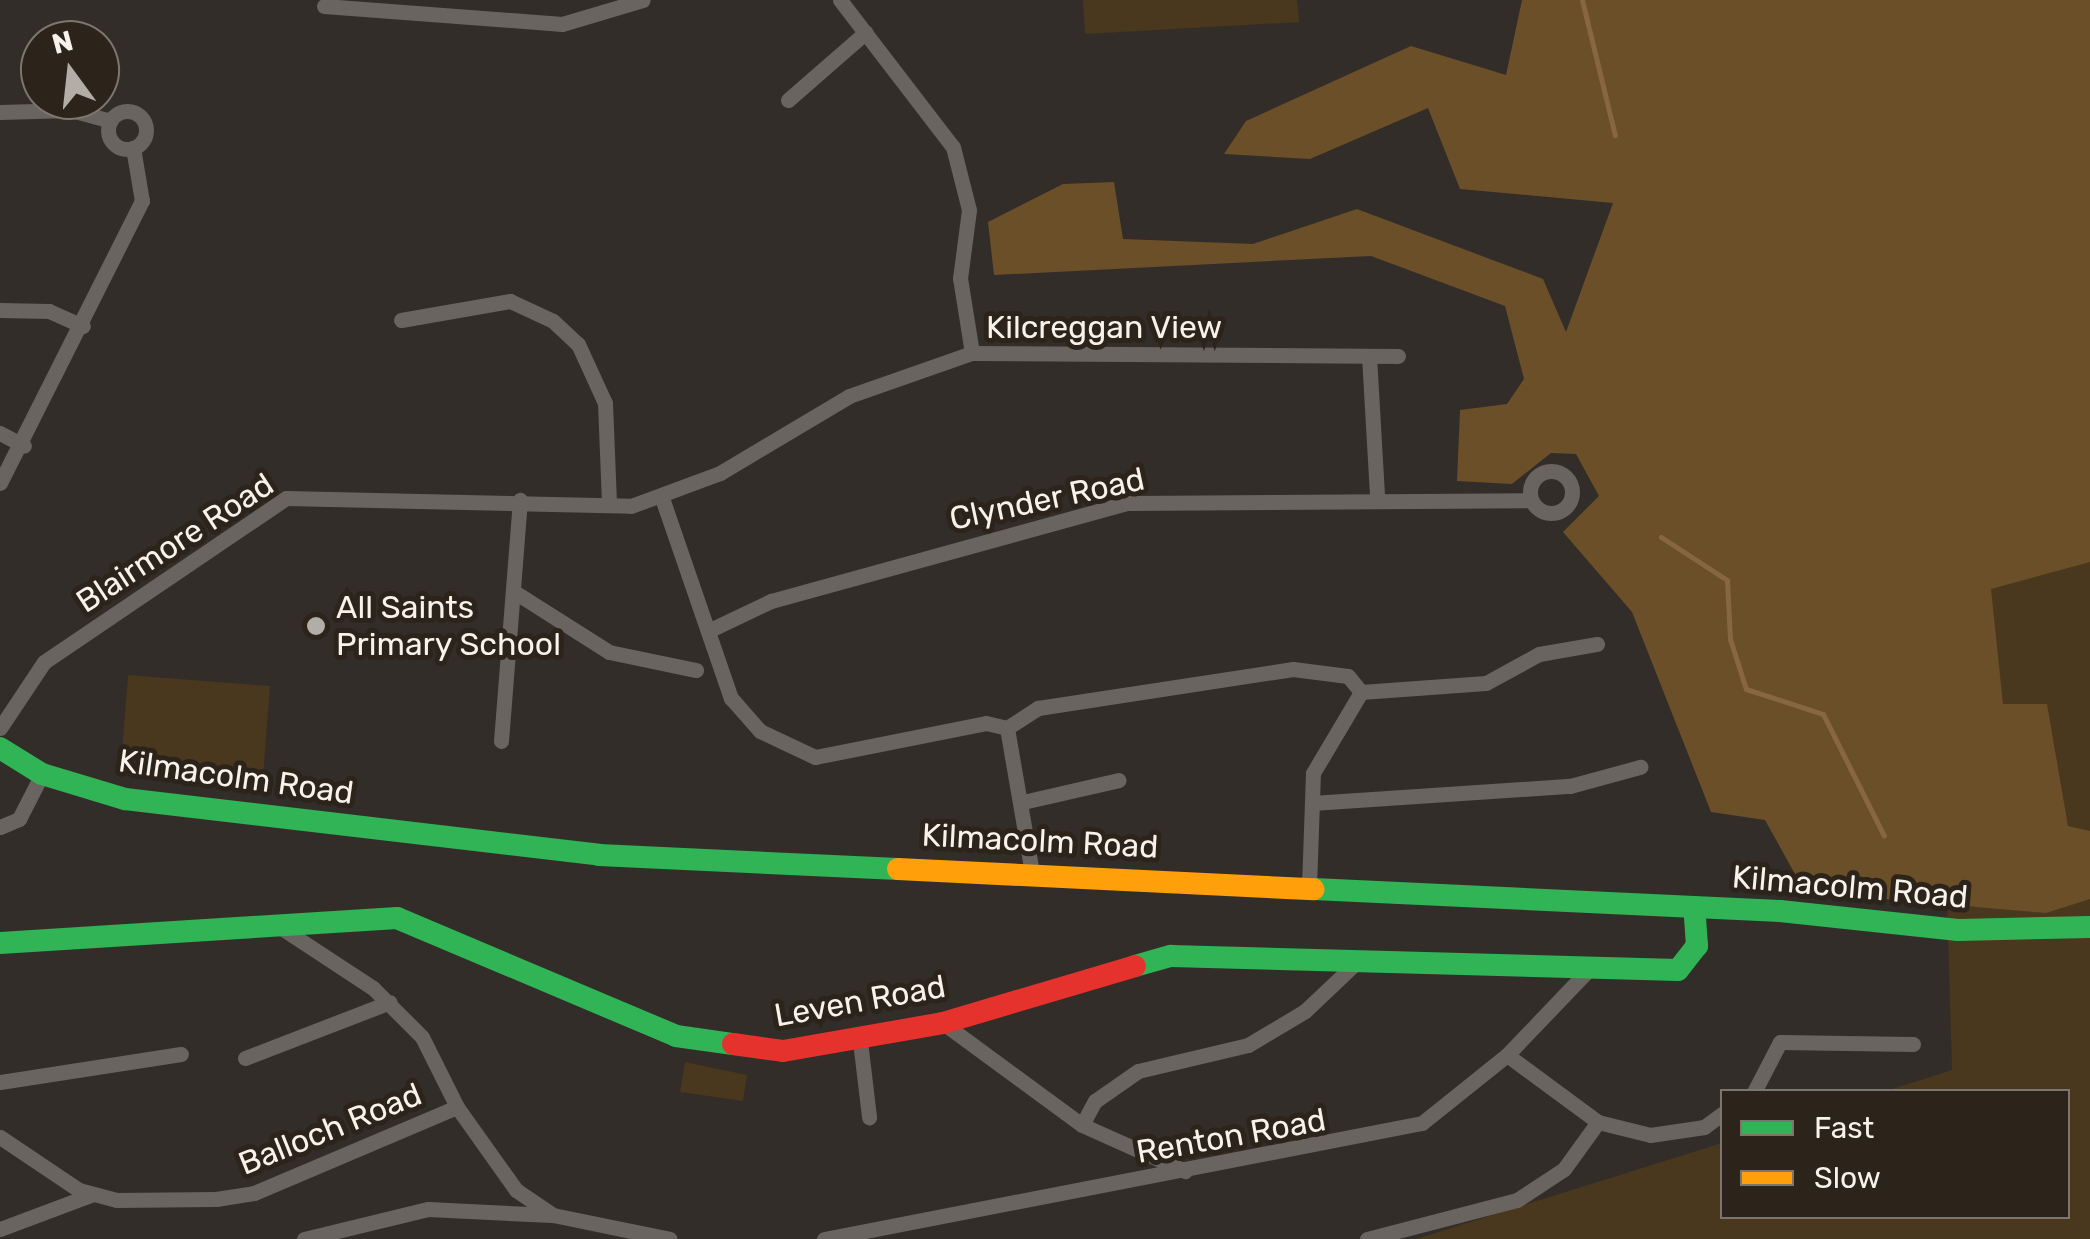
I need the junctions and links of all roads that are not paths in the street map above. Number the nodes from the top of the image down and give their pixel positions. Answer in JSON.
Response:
{"nodes":[{"id":1,"x":643,"y":0,"type":"edge"},
{"id":2,"x":840,"y":0,"type":"edge"},
{"id":3,"x":324,"y":6,"type":"dead end"},
{"id":4,"x":866,"y":32,"type":"junction"},
{"id":5,"x":788,"y":100,"type":"dead end"},
{"id":6,"x":0,"y":112,"type":"edge"},
{"id":7,"x":110,"y":121,"type":"junction"},
{"id":8,"x":134,"y":148,"type":"junction"},
{"id":9,"x":0,"y":310,"type":"edge"},
{"id":10,"x":402,"y":320,"type":"dead end"},
{"id":11,"x":84,"y":326,"type":"junction"},
{"id":12,"x":972,"y":353,"type":"junction"},
{"id":13,"x":1368,"y":356,"type":"junction"},
{"id":14,"x":1398,"y":356,"type":"dead end"},
{"id":15,"x":0,"y":434,"type":"edge"},
{"id":16,"x":24,"y":446,"type":"junction"},
{"id":17,"x":0,"y":483,"type":"edge"},
{"id":18,"x":1378,"y":496,"type":"junction"},
{"id":19,"x":662,"y":498,"type":"junction"},
{"id":20,"x":520,"y":500,"type":"junction"},
{"id":21,"x":1531,"y":500,"type":"dead end"},
{"id":22,"x":609,"y":504,"type":"junction"},
{"id":23,"x":513,"y":591,"type":"junction"},
{"id":24,"x":708,"y":631,"type":"junction"},
{"id":25,"x":1596,"y":644,"type":"dead end"},
{"id":26,"x":696,"y":670,"type":"dead end"},
{"id":27,"x":1361,"y":692,"type":"junction"},
{"id":28,"x":0,"y":728,"type":"edge"},
{"id":29,"x":1007,"y":728,"type":"junction"},
{"id":30,"x":501,"y":742,"type":"dead end"},
{"id":31,"x":0,"y":748,"type":"edge"},
{"id":32,"x":1640,"y":767,"type":"dead end"},
{"id":33,"x":42,"y":774,"type":"junction"},
{"id":34,"x":1119,"y":780,"type":"dead end"},
{"id":35,"x":1024,"y":802,"type":"junction"},
{"id":36,"x":1312,"y":803,"type":"junction"},
{"id":37,"x":0,"y":827,"type":"edge"},
{"id":38,"x":1032,"y":873,"type":"junction"},
{"id":39,"x":1309,"y":887,"type":"junction"},
{"id":40,"x":1694,"y":907,"type":"junction"},
{"id":41,"x":274,"y":923,"type":"junction"},
{"id":42,"x":2090,"y":926,"type":"edge"},
{"id":43,"x":0,"y":943,"type":"edge"},
{"id":44,"x":1360,"y":960,"type":"junction"},
{"id":45,"x":1590,"y":968,"type":"junction"},
{"id":46,"x":390,"y":1002,"type":"junction"},
{"id":47,"x":943,"y":1023,"type":"junction"},
{"id":48,"x":860,"y":1041,"type":"junction"},
{"id":49,"x":1912,"y":1044,"type":"dead end"},
{"id":50,"x":180,"y":1054,"type":"dead end"},
{"id":51,"x":1506,"y":1055,"type":"junction"},
{"id":52,"x":245,"y":1058,"type":"dead end"},
{"id":53,"x":0,"y":1082,"type":"edge"},
{"id":54,"x":1756,"y":1089,"type":"edge"},
{"id":55,"x":457,"y":1107,"type":"junction"},
{"id":56,"x":1720,"y":1115,"type":"edge"},
{"id":57,"x":870,"y":1117,"type":"dead end"},
{"id":58,"x":1598,"y":1122,"type":"junction"},
{"id":59,"x":1082,"y":1125,"type":"junction"},
{"id":60,"x":0,"y":1137,"type":"edge"},
{"id":61,"x":1186,"y":1172,"type":"junction"},
{"id":62,"x":93,"y":1194,"type":"junction"},
{"id":63,"x":553,"y":1214,"type":"junction"},
{"id":64,"x":0,"y":1229,"type":"edge"},
{"id":65,"x":304,"y":1239,"type":"edge"},
{"id":66,"x":670,"y":1239,"type":"edge"},
{"id":67,"x":824,"y":1239,"type":"edge"},
{"id":68,"x":1366,"y":1239,"type":"edge"}],
"edges":[{"from":1,"to":3,"type":"street"},
{"from":2,"to":4,"type":"street"},
{"from":4,"to":5,"type":"street"},
{"from":4,"to":12,"type":"street"},
{"from":6,"to":7,"type":"street"},
{"from":7,"to":8,"type":"street"},
{"from":7,"to":8,"type":"street"},
{"from":8,"to":11,"type":"street"},
{"from":9,"to":11,"type":"street"},
{"from":10,"to":22,"type":"street"},
{"from":11,"to":16,"type":"street"},
{"from":12,"to":13,"type":"street","name":"Kilcreggan View"},
{"from":12,"to":19,"type":"street","name":"Kilcreggan View"},
{"from":13,"to":14,"type":"street","name":"Kilcreggan View"},
{"from":13,"to":18,"type":"street"},
{"from":15,"to":16,"type":"street"},
{"from":16,"to":17,"type":"street"},
{"from":18,"to":21,"type":"street","name":"Clynder Road"},
{"from":18,"to":24,"type":"street","name":"Clynder Road"},
{"from":19,"to":22,"type":"street","name":"Blairmore Road"},
{"from":19,"to":24,"type":"street"},
{"from":20,"to":22,"type":"street","name":"Blairmore Road"},
{"from":20,"to":23,"type":"street"},
{"from":20,"to":28,"type":"street","name":"Blairmore Road"},
{"from":23,"to":26,"type":"street"},
{"from":23,"to":30,"type":"street"},
{"from":24,"to":29,"type":"street"},
{"from":25,"to":27,"type":"street"},
{"from":27,"to":29,"type":"street"},
{"from":27,"to":36,"type":"street"},
{"from":29,"to":35,"type":"street"},
{"from":31,"to":33,"type":"main road","name":"Kilmacolm Road"},
{"from":32,"to":36,"type":"street"},
{"from":33,"to":37,"type":"street"},
{"from":33,"to":38,"type":"main road","name":"Kilmacolm Road"},
{"from":34,"to":35,"type":"street"},
{"from":35,"to":38,"type":"street"},
{"from":36,"to":39,"type":"street"},
{"from":38,"to":39,"type":"main road","name":"Kilmacolm Road"},
{"from":39,"to":40,"type":"main road","name":"Kilmacolm Road"},
{"from":40,"to":42,"type":"main road","name":"Kilmacolm Road"},
{"from":40,"to":45,"type":"main road","name":"Leven Road"},
{"from":41,"to":43,"type":"main road","name":"Leven Road"},
{"from":41,"to":46,"type":"street"},
{"from":41,"to":48,"type":"main road","name":"Leven Road"},
{"from":44,"to":45,"type":"main road","name":"Leven Road"},
{"from":44,"to":47,"type":"main road","name":"Leven Road"},
{"from":44,"to":59,"type":"street"},
{"from":45,"to":51,"type":"street","name":"Renton Road"},
{"from":46,"to":52,"type":"street"},
{"from":46,"to":55,"type":"street"},
{"from":47,"to":48,"type":"main road","name":"Leven Road"},
{"from":47,"to":59,"type":"street"},
{"from":48,"to":57,"type":"street"},
{"from":49,"to":54,"type":"street"},
{"from":50,"to":53,"type":"street"},
{"from":51,"to":58,"type":"street"},
{"from":51,"to":61,"type":"street","name":"Renton Road"},
{"from":55,"to":62,"type":"street","name":"Balloch Road"},
{"from":55,"to":63,"type":"street"},
{"from":56,"to":58,"type":"street"},
{"from":58,"to":68,"type":"street"},
{"from":59,"to":61,"type":"street"},
{"from":60,"to":62,"type":"street"},
{"from":61,"to":67,"type":"street","name":"Renton Road"},
{"from":62,"to":64,"type":"street"},
{"from":63,"to":65,"type":"street"},
{"from":63,"to":66,"type":"street"}]}
